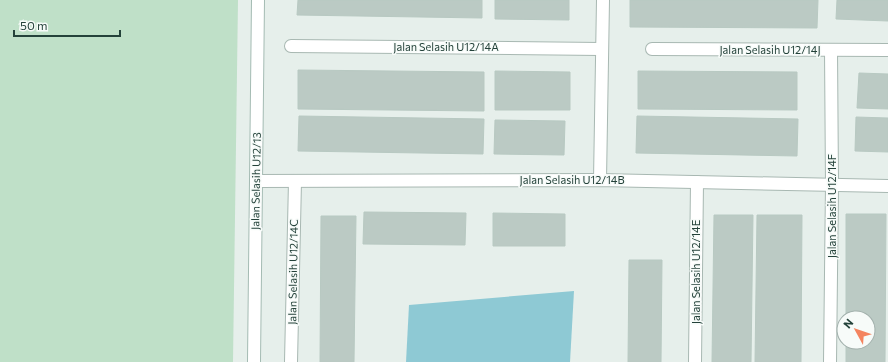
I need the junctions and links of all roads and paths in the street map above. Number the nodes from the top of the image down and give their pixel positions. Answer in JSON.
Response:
{"nodes":[{"id":1,"x":258,"y":0,"type":"edge"},
{"id":2,"x":603,"y":0,"type":"edge"},
{"id":3,"x":291,"y":46,"type":"dead end"},
{"id":4,"x":601,"y":49,"type":"junction"},
{"id":5,"x":652,"y":49,"type":"dead end"},
{"id":6,"x":830,"y":50,"type":"junction"},
{"id":7,"x":888,"y":50,"type":"edge"},
{"id":8,"x":600,"y":180,"type":"junction"},
{"id":9,"x":256,"y":181,"type":"junction"},
{"id":10,"x":295,"y":181,"type":"junction"},
{"id":11,"x":697,"y":182,"type":"junction"},
{"id":12,"x":832,"y":184,"type":"junction"},
{"id":13,"x":888,"y":186,"type":"edge"},
{"id":14,"x":254,"y":362,"type":"edge"},
{"id":15,"x":291,"y":362,"type":"edge"},
{"id":16,"x":695,"y":362,"type":"edge"},
{"id":17,"x":830,"y":362,"type":"edge"}],
"edges":[{"from":1,"to":9,"type":"street","name":"Jalan Selasih U12/13"},
{"from":2,"to":4,"type":"street"},
{"from":3,"to":4,"type":"street","name":"Jalan Selasih U12/14A"},
{"from":4,"to":8,"type":"street"},
{"from":5,"to":6,"type":"street","name":"Jalan Selasih U12/14J"},
{"from":6,"to":7,"type":"street","name":"Jalan Selasih U12/14J"},
{"from":6,"to":12,"type":"street","name":"Jalan Selasih U12/14F"},
{"from":8,"to":10,"type":"street","name":"Jalan Selasih U12/14B"},
{"from":8,"to":11,"type":"street","name":"Jalan Selasih U12/14B"},
{"from":9,"to":10,"type":"street","name":"Jalan Selasih U12/14B"},
{"from":9,"to":14,"type":"street","name":"Jalan Selasih U12/13"},
{"from":10,"to":15,"type":"street","name":"Jalan Selasih U12/14C"},
{"from":11,"to":12,"type":"street","name":"Jalan Selasih U12/14B"},
{"from":11,"to":16,"type":"street","name":"Jalan Selasih U12/14E"},
{"from":12,"to":13,"type":"street","name":"Jalan Selasih U12/14B"},
{"from":12,"to":17,"type":"street","name":"Jalan Selasih U12/14F"}]}
